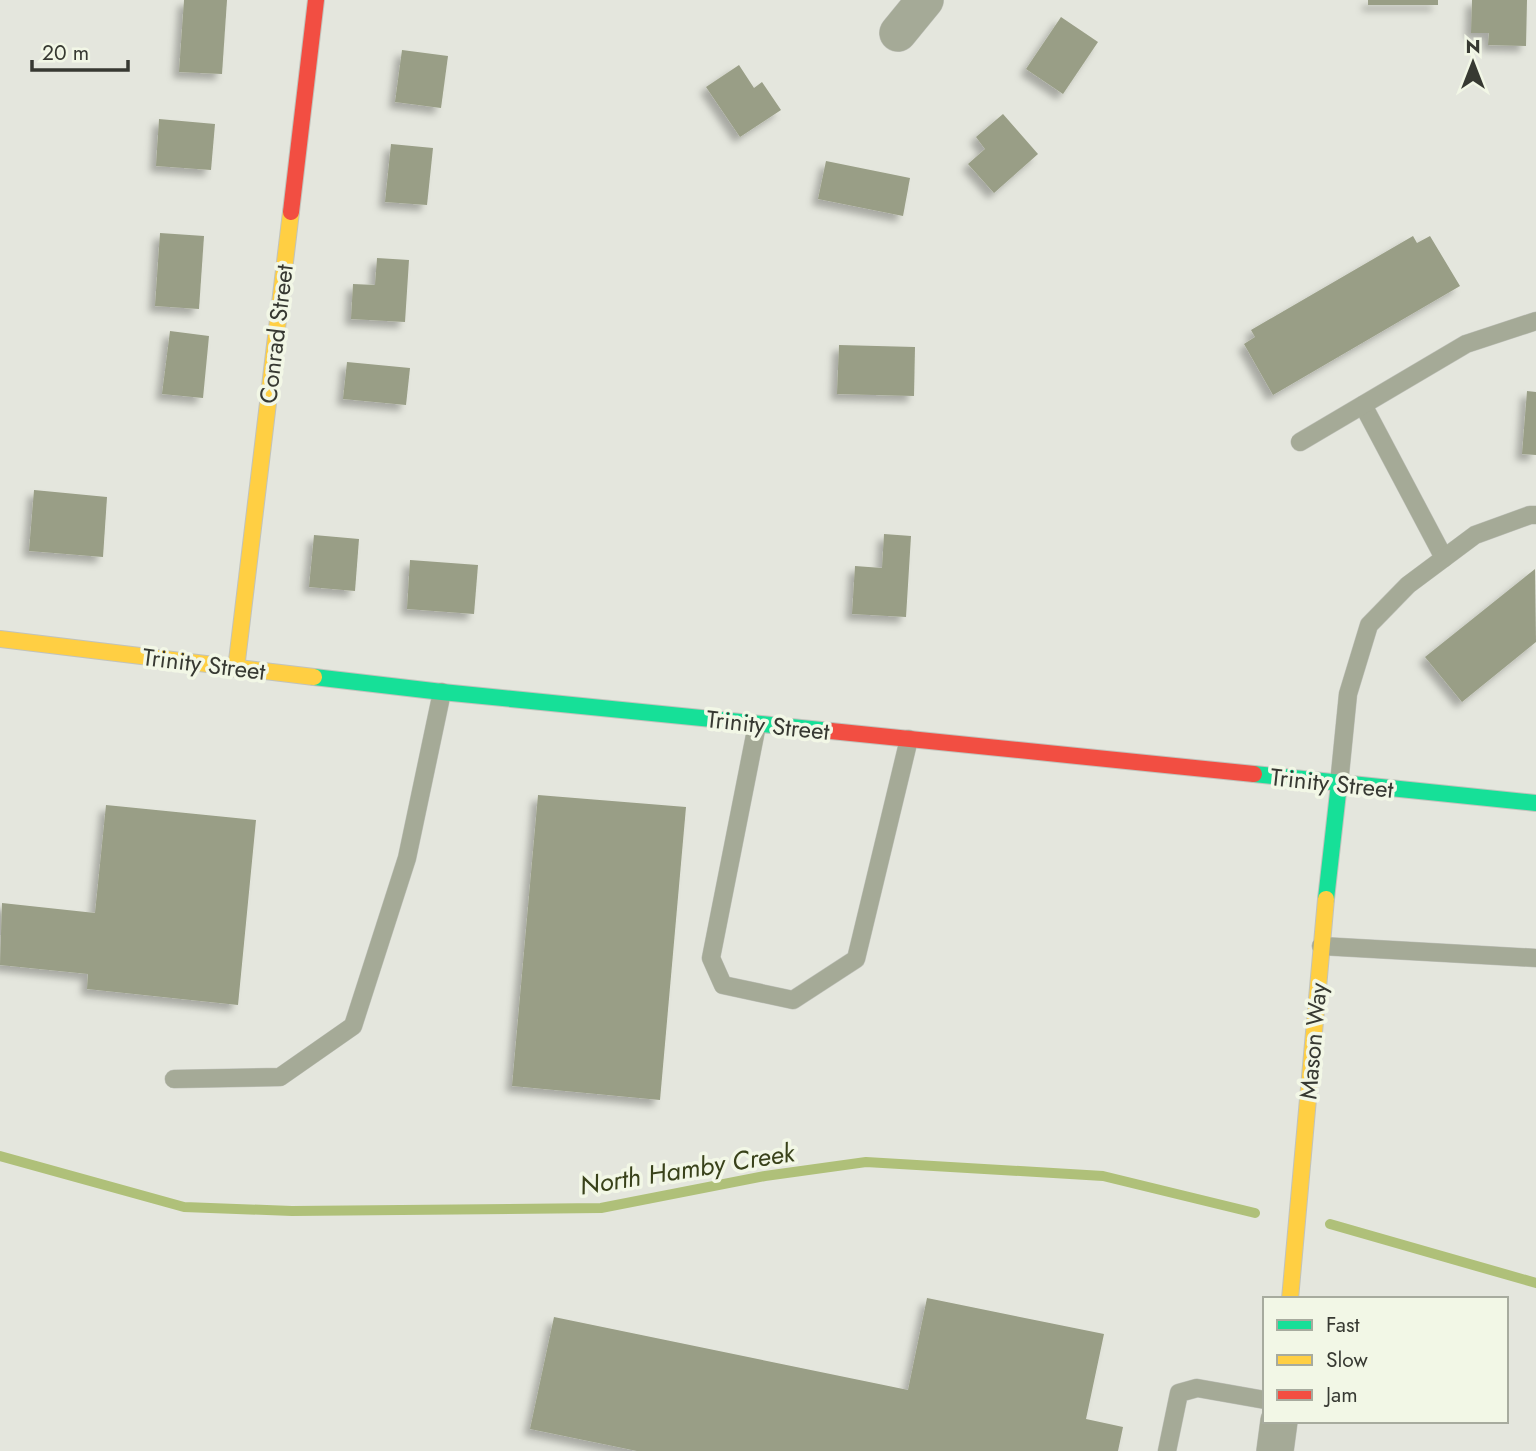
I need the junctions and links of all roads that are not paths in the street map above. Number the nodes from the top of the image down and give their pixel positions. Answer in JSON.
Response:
{"nodes":[{"id":1,"x":316,"y":0,"type":"edge"},
{"id":2,"x":925,"y":0,"type":"edge"},
{"id":3,"x":898,"y":33,"type":"dead end"},
{"id":4,"x":1536,"y":321,"type":"edge"},
{"id":5,"x":1363,"y":405,"type":"junction"},
{"id":6,"x":1300,"y":442,"type":"dead end"},
{"id":7,"x":1536,"y":515,"type":"edge"},
{"id":8,"x":1444,"y":558,"type":"junction"},
{"id":9,"x":0,"y":639,"type":"edge"},
{"id":10,"x":236,"y":669,"type":"junction"},
{"id":11,"x":442,"y":692,"type":"junction"},
{"id":12,"x":757,"y":724,"type":"junction"},
{"id":13,"x":909,"y":739,"type":"junction"},
{"id":14,"x":1339,"y":784,"type":"junction"},
{"id":15,"x":1536,"y":803,"type":"edge"},
{"id":16,"x":1321,"y":946,"type":"junction"},
{"id":17,"x":1536,"y":958,"type":"edge"},
{"id":18,"x":174,"y":1079,"type":"dead end"},
{"id":19,"x":1290,"y":1297,"type":"edge"},
{"id":20,"x":1263,"y":1400,"type":"edge"},
{"id":21,"x":1279,"y":1423,"type":"edge"},
{"id":22,"x":1167,"y":1451,"type":"edge"},
{"id":23,"x":1275,"y":1451,"type":"edge"}],
"edges":[{"from":1,"to":10,"type":"street","name":"Conrad Street"},
{"from":2,"to":3,"type":"street"},
{"from":4,"to":5,"type":"lane"},
{"from":5,"to":6,"type":"lane"},
{"from":5,"to":8,"type":"lane"},
{"from":7,"to":8,"type":"lane"},
{"from":8,"to":14,"type":"lane"},
{"from":9,"to":10,"type":"street","name":"Trinity Street"},
{"from":10,"to":11,"type":"street","name":"Trinity Street"},
{"from":11,"to":12,"type":"street","name":"Trinity Street"},
{"from":11,"to":18,"type":"lane"},
{"from":12,"to":13,"type":"street","name":"Trinity Street"},
{"from":12,"to":13,"type":"lane"},
{"from":13,"to":14,"type":"street","name":"Trinity Street"},
{"from":14,"to":15,"type":"street","name":"Trinity Street"},
{"from":14,"to":16,"type":"street","name":"Mason Way"},
{"from":16,"to":17,"type":"lane"},
{"from":16,"to":19,"type":"street","name":"Mason Way"},
{"from":20,"to":22,"type":"lane"},
{"from":21,"to":23,"type":"street"}]}
